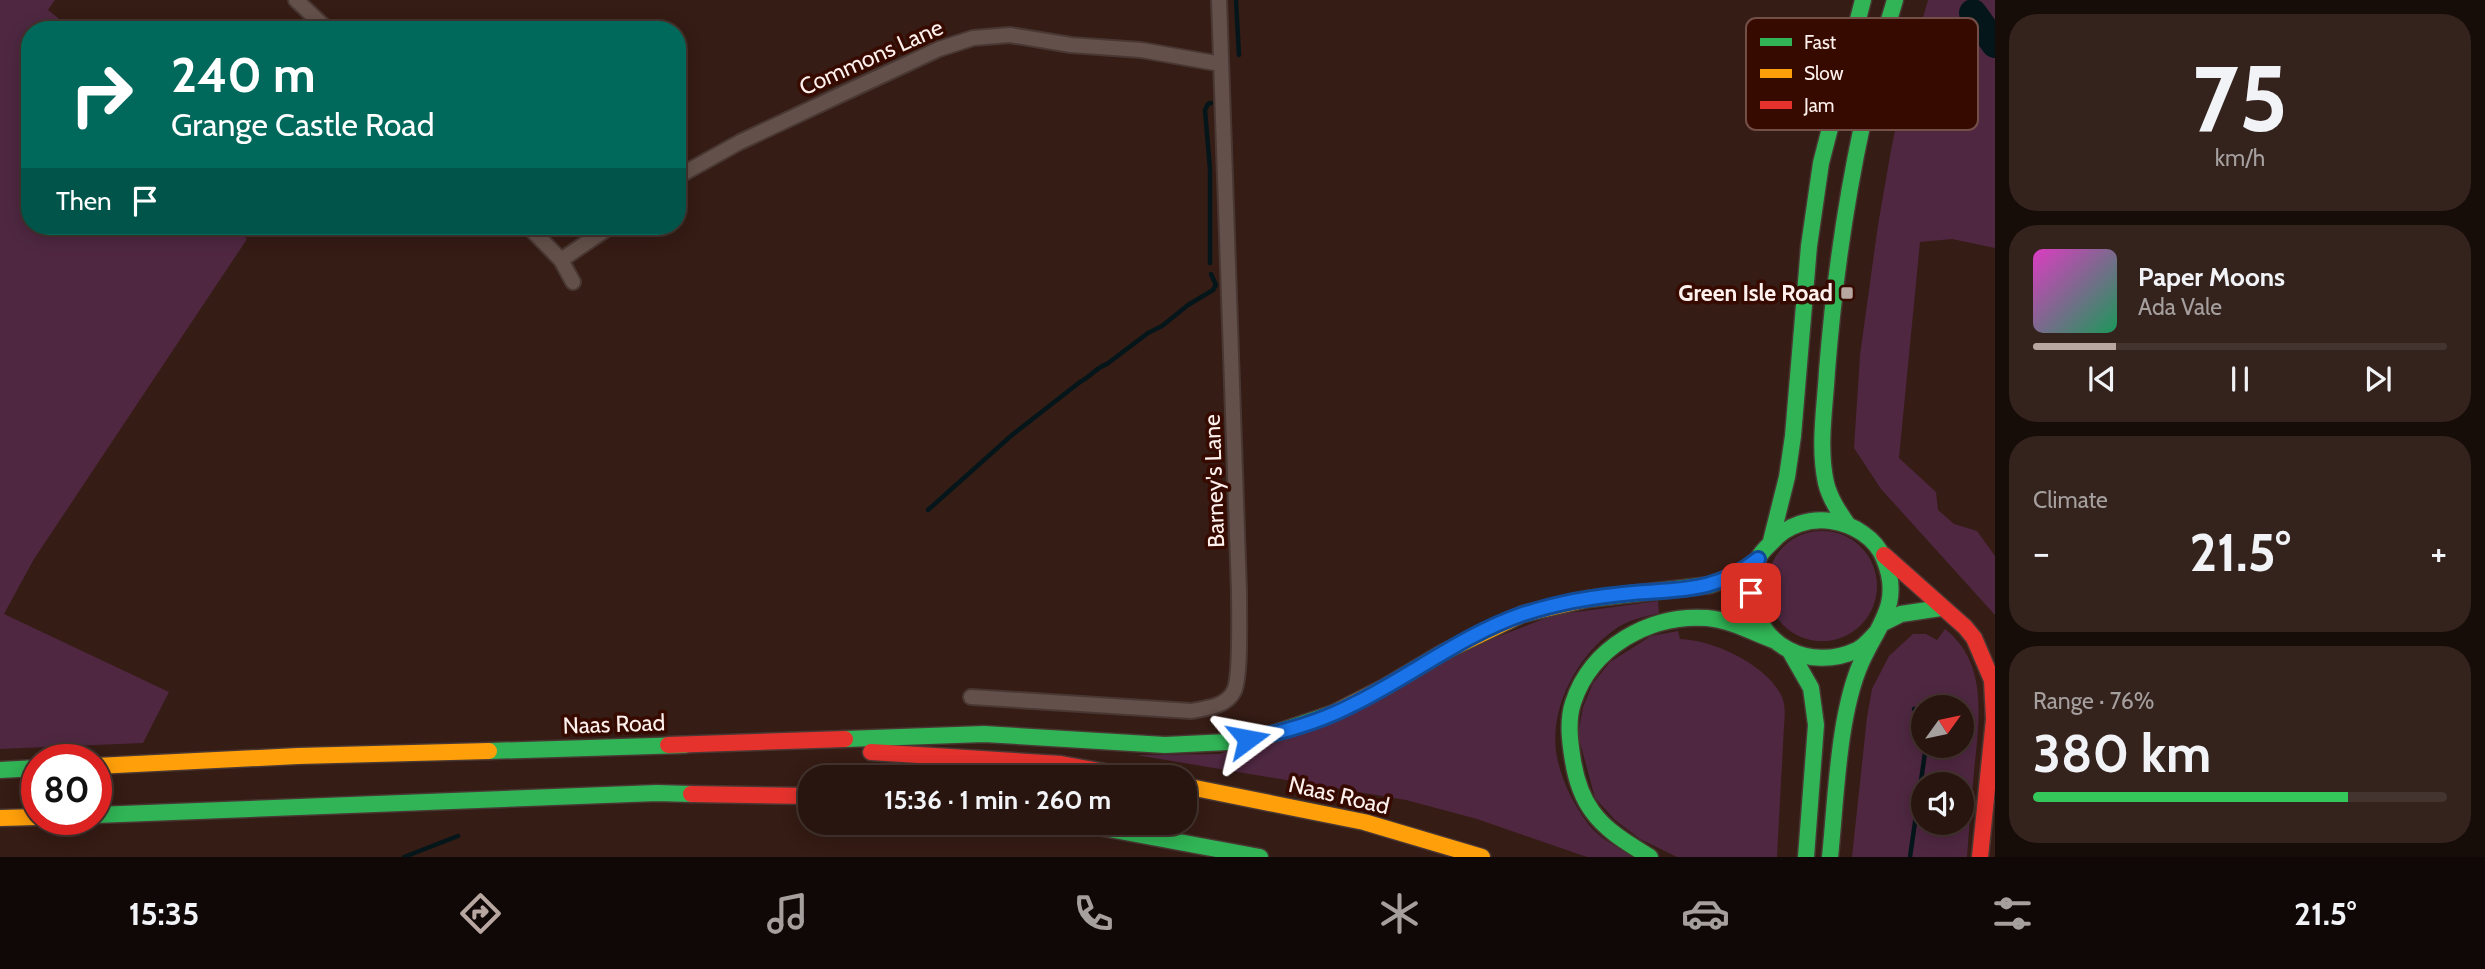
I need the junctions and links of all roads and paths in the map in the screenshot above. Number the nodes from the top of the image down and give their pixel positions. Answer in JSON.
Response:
{"nodes":[{"id":1,"x":296,"y":0,"type":"edge"},
{"id":2,"x":1219,"y":0,"type":"edge"},
{"id":3,"x":1863,"y":0,"type":"edge"},
{"id":4,"x":1895,"y":0,"type":"edge"},
{"id":5,"x":1858,"y":18,"type":"edge"},
{"id":6,"x":1889,"y":18,"type":"edge"},
{"id":7,"x":318,"y":21,"type":"edge"},
{"id":8,"x":1221,"y":64,"type":"junction"},
{"id":9,"x":1830,"y":130,"type":"edge"},
{"id":10,"x":1860,"y":130,"type":"edge"},
{"id":11,"x":686,"y":172,"type":"edge"},
{"id":12,"x":537,"y":235,"type":"edge"},
{"id":13,"x":598,"y":235,"type":"edge"},
{"id":14,"x":561,"y":260,"type":"junction"},
{"id":15,"x":573,"y":282,"type":"dead end"},
{"id":16,"x":1848,"y":525,"type":"junction"},
{"id":17,"x":1771,"y":541,"type":"junction"},
{"id":18,"x":1881,"y":552,"type":"junction"},
{"id":19,"x":1758,"y":559,"type":"junction"},
{"id":20,"x":1941,"y":607,"type":"junction"},
{"id":21,"x":1880,"y":628,"type":"junction"},
{"id":22,"x":1773,"y":640,"type":"junction"},
{"id":23,"x":1791,"y":653,"type":"junction"},
{"id":24,"x":971,"y":697,"type":"dead end"},
{"id":25,"x":668,"y":744,"type":"junction"},
{"id":26,"x":112,"y":764,"type":"edge"},
{"id":27,"x":1066,"y":765,"type":"edge"},
{"id":28,"x":21,"y":769,"type":"edge"},
{"id":29,"x":0,"y":770,"type":"edge"},
{"id":30,"x":1197,"y":788,"type":"edge"},
{"id":31,"x":798,"y":796,"type":"edge"},
{"id":32,"x":112,"y":814,"type":"edge"},
{"id":33,"x":21,"y":817,"type":"edge"},
{"id":34,"x":0,"y":818,"type":"edge"},
{"id":35,"x":1144,"y":835,"type":"edge"},
{"id":36,"x":1189,"y":843,"type":"junction"},
{"id":37,"x":1235,"y":857,"type":"edge"},
{"id":38,"x":1260,"y":857,"type":"edge"},
{"id":39,"x":1482,"y":857,"type":"edge"},
{"id":40,"x":1650,"y":857,"type":"edge"},
{"id":41,"x":1806,"y":857,"type":"edge"},
{"id":42,"x":1830,"y":857,"type":"edge"},
{"id":43,"x":1980,"y":857,"type":"edge"}],
"edges":[{"from":1,"to":7,"type":"street"},
{"from":2,"to":8,"type":"street","name":"Barney's Lane"},
{"from":3,"to":5,"type":"main road"},
{"from":4,"to":6,"type":"main road"},
{"from":8,"to":11,"type":"street","name":"Commons Lane"},
{"from":8,"to":24,"type":"street","name":"Barney's Lane"},
{"from":9,"to":17,"type":"main road"},
{"from":10,"to":16,"type":"main road"},
{"from":12,"to":14,"type":"street"},
{"from":13,"to":14,"type":"street"},
{"from":14,"to":15,"type":"street"},
{"from":16,"to":17,"type":"main road"},
{"from":16,"to":18,"type":"main road"},
{"from":17,"to":19,"type":"main road"},
{"from":18,"to":20,"type":"main road"},
{"from":18,"to":21,"type":"main road"},
{"from":19,"to":22,"type":"main road"},
{"from":19,"to":25,"type":"main road"},
{"from":20,"to":21,"type":"main road"},
{"from":20,"to":43,"type":"main road"},
{"from":21,"to":23,"type":"main road"},
{"from":21,"to":42,"type":"main road"},
{"from":22,"to":23,"type":"main road"},
{"from":22,"to":40,"type":"main road"},
{"from":23,"to":41,"type":"main road"},
{"from":25,"to":26,"type":"main road","name":"Naas Road"},
{"from":25,"to":27,"type":"main road","name":"Naas Road"},
{"from":28,"to":29,"type":"main road"},
{"from":30,"to":39,"type":"main road","name":"Naas Road"},
{"from":31,"to":32,"type":"main road"},
{"from":33,"to":34,"type":"main road"},
{"from":35,"to":36,"type":"main road"},
{"from":36,"to":37,"type":"main road"},
{"from":36,"to":38,"type":"main road"}]}
